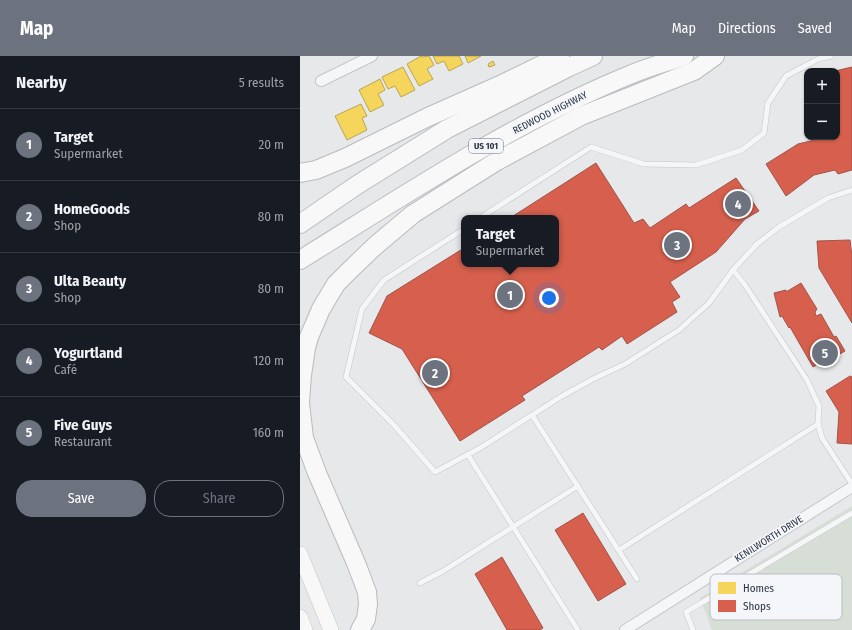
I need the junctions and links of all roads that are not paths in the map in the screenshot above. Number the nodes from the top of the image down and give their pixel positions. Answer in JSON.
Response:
{"nodes":[{"id":1,"x":372,"y":56,"type":"edge"},
{"id":2,"x":560,"y":56,"type":"edge"},
{"id":3,"x":594,"y":56,"type":"edge"},
{"id":4,"x":684,"y":56,"type":"edge"},
{"id":5,"x":715,"y":56,"type":"edge"},
{"id":6,"x":830,"y":56,"type":"edge"},
{"id":7,"x":321,"y":81,"type":"dead end"},
{"id":8,"x":300,"y":173,"type":"edge"},
{"id":9,"x":852,"y":190,"type":"edge"},
{"id":10,"x":485,"y":215,"type":"edge"},
{"id":11,"x":300,"y":224,"type":"edge"},
{"id":12,"x":461,"y":231,"type":"edge"},
{"id":13,"x":300,"y":260,"type":"edge"},
{"id":14,"x":733,"y":270,"type":"junction"},
{"id":15,"x":300,"y":402,"type":"edge"},
{"id":16,"x":532,"y":415,"type":"junction"},
{"id":17,"x":818,"y":424,"type":"junction"},
{"id":18,"x":468,"y":455,"type":"junction"},
{"id":19,"x":852,"y":485,"type":"edge"},
{"id":20,"x":578,"y":486,"type":"junction"},
{"id":21,"x":852,"y":513,"type":"edge"},
{"id":22,"x":514,"y":527,"type":"junction"},
{"id":23,"x":619,"y":550,"type":"junction"},
{"id":24,"x":300,"y":554,"type":"edge"},
{"id":25,"x":713,"y":574,"type":"edge"},
{"id":26,"x":750,"y":574,"type":"edge"},
{"id":27,"x":710,"y":576,"type":"edge"},
{"id":28,"x":637,"y":579,"type":"dead end"},
{"id":29,"x":420,"y":583,"type":"dead end"},
{"id":30,"x":710,"y":598,"type":"edge"},
{"id":31,"x":300,"y":617,"type":"edge"},
{"id":32,"x":306,"y":630,"type":"edge"},
{"id":33,"x":331,"y":630,"type":"edge"},
{"id":34,"x":360,"y":630,"type":"edge"},
{"id":35,"x":578,"y":630,"type":"edge"},
{"id":36,"x":626,"y":630,"type":"edge"},
{"id":37,"x":693,"y":630,"type":"edge"}],
"edges":[{"from":1,"to":7,"type":"street"},
{"from":2,"to":8,"type":"highway"},
{"from":3,"to":11,"type":"highway"},
{"from":4,"to":13,"type":"highway","name":"REDWOOD HIGHWAY","number":"US 101"},
{"from":5,"to":15,"type":"highway"},
{"from":6,"to":10,"type":"lane"},
{"from":9,"to":14,"type":"lane"},
{"from":12,"to":18,"type":"lane"},
{"from":14,"to":16,"type":"lane"},
{"from":14,"to":17,"type":"lane"},
{"from":15,"to":34,"type":"highway"},
{"from":16,"to":18,"type":"lane"},
{"from":16,"to":20,"type":"lane"},
{"from":17,"to":19,"type":"lane"},
{"from":17,"to":23,"type":"lane"},
{"from":18,"to":22,"type":"lane"},
{"from":19,"to":25,"type":"street","name":"KENILWORTH DRIVE"},
{"from":20,"to":22,"type":"lane"},
{"from":20,"to":23,"type":"lane"},
{"from":21,"to":26,"type":"lane"},
{"from":22,"to":29,"type":"lane"},
{"from":22,"to":35,"type":"lane"},
{"from":23,"to":28,"type":"lane"},
{"from":24,"to":33,"type":"main road"},
{"from":27,"to":36,"type":"street","name":"KENILWORTH DRIVE"},
{"from":30,"to":37,"type":"lane"},
{"from":31,"to":32,"type":"main road"}]}
